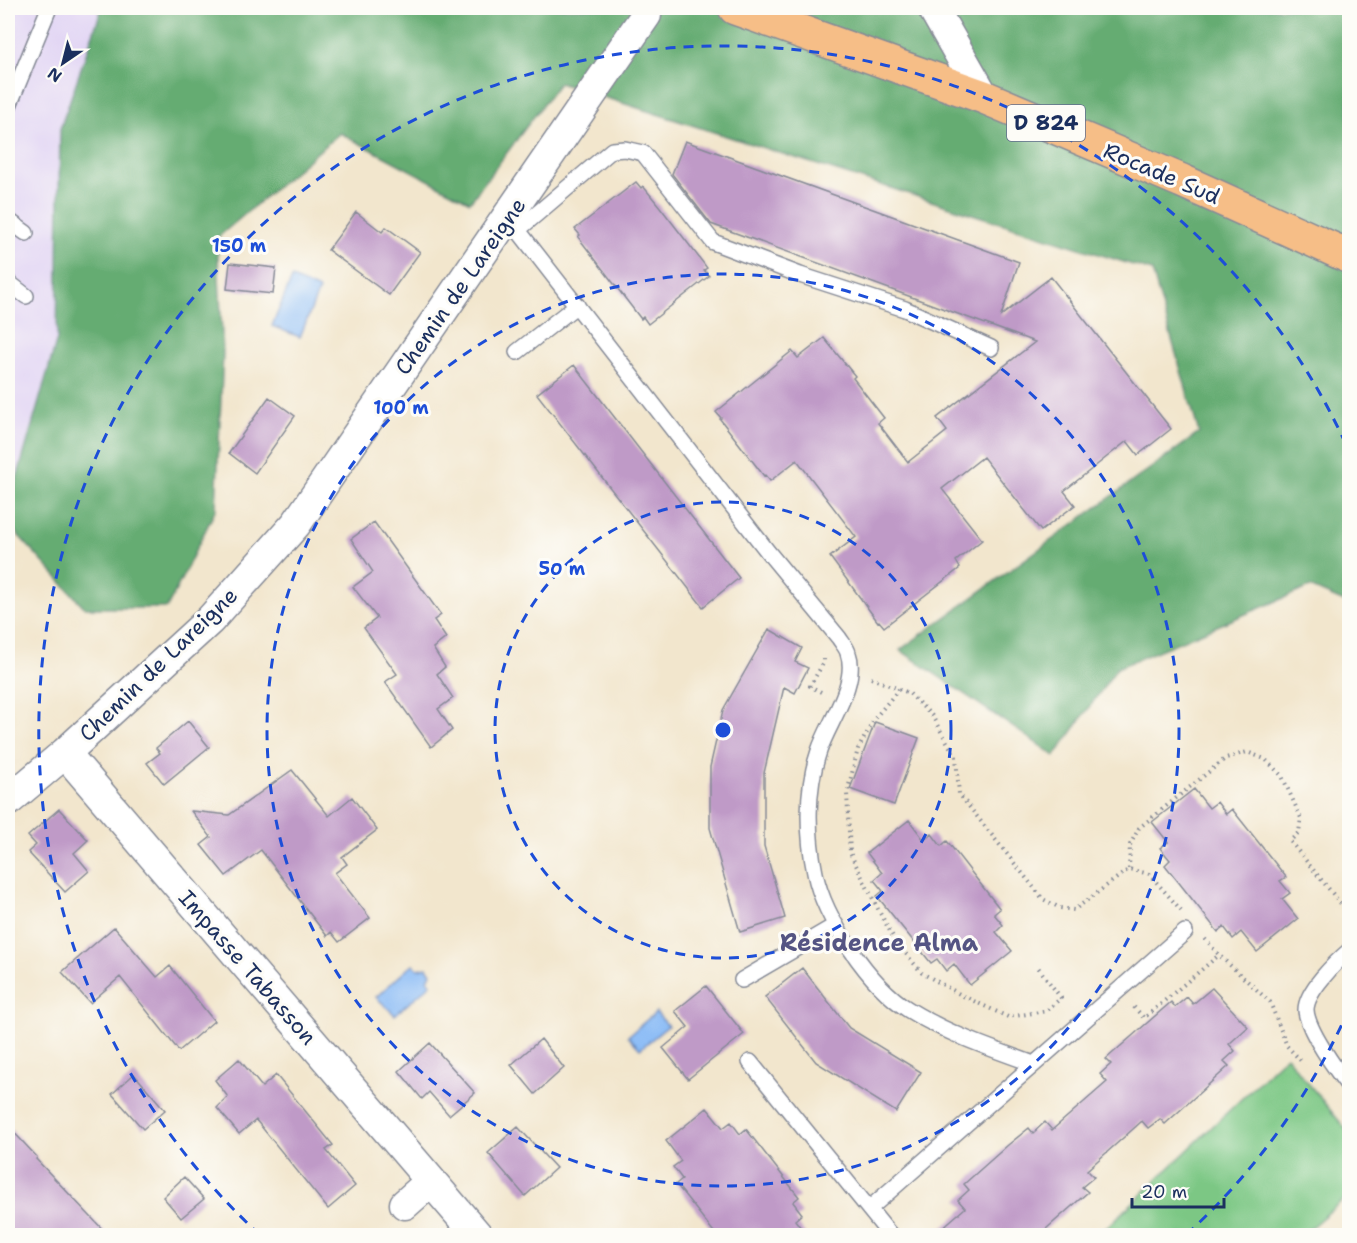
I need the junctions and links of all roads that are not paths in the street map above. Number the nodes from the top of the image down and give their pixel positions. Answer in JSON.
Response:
{"nodes":[{"id":1,"x":49,"y":8,"type":"edge"},
{"id":2,"x":933,"y":8,"type":"edge"},
{"id":3,"x":756,"y":10,"type":"edge"},
{"id":4,"x":646,"y":15,"type":"dead end"},
{"id":5,"x":984,"y":97,"type":"junction"},
{"id":6,"x":8,"y":108,"type":"edge"},
{"id":7,"x":8,"y":220,"type":"edge"},
{"id":8,"x":513,"y":223,"type":"junction"},
{"id":9,"x":26,"y":233,"type":"dead end"},
{"id":10,"x":1350,"y":257,"type":"edge"},
{"id":11,"x":8,"y":282,"type":"edge"},
{"id":12,"x":26,"y":296,"type":"dead end"},
{"id":13,"x":577,"y":305,"type":"junction"},
{"id":14,"x":991,"y":348,"type":"dead end"},
{"id":15,"x":517,"y":352,"type":"dead end"},
{"id":16,"x":65,"y":753,"type":"junction"},
{"id":17,"x":8,"y":801,"type":"edge"},
{"id":18,"x":836,"y":924,"type":"junction"},
{"id":19,"x":1193,"y":932,"type":"road end"},
{"id":20,"x":1350,"y":950,"type":"edge"},
{"id":21,"x":742,"y":980,"type":"dead end"},
{"id":22,"x":750,"y":1062,"type":"dead end"},
{"id":23,"x":1034,"y":1064,"type":"junction"},
{"id":24,"x":1350,"y":1088,"type":"edge"},
{"id":25,"x":431,"y":1181,"type":"junction"},
{"id":26,"x":405,"y":1204,"type":"dead end"},
{"id":27,"x":869,"y":1209,"type":"junction"},
{"id":28,"x":478,"y":1236,"type":"edge"},
{"id":29,"x":891,"y":1236,"type":"edge"}],
"edges":[{"from":1,"to":6,"type":"lane"},
{"from":2,"to":5,"type":"street"},
{"from":3,"to":5,"type":"main road","name":"Rocade Sud","number":"D 824"},
{"from":4,"to":8,"type":"street","name":"Chemin de Lareigne"},
{"from":5,"to":10,"type":"main road","name":"Rocade Sud","number":"D 824"},
{"from":7,"to":9,"type":"lane"},
{"from":8,"to":13,"type":"lane"},
{"from":8,"to":14,"type":"lane"},
{"from":8,"to":16,"type":"street","name":"Chemin de Lareigne"},
{"from":11,"to":12,"type":"lane"},
{"from":13,"to":15,"type":"lane"},
{"from":13,"to":18,"type":"lane"},
{"from":16,"to":17,"type":"street","name":"Chemin de Lareigne"},
{"from":16,"to":25,"type":"street","name":"Impasse Tabasson"},
{"from":18,"to":21,"type":"lane"},
{"from":18,"to":23,"type":"lane"},
{"from":19,"to":23,"type":"lane"},
{"from":20,"to":24,"type":"lane"},
{"from":22,"to":27,"type":"lane"},
{"from":23,"to":27,"type":"lane"},
{"from":25,"to":26,"type":"street"},
{"from":25,"to":28,"type":"street","name":"Impasse Tabasson"},
{"from":27,"to":29,"type":"lane"}]}
